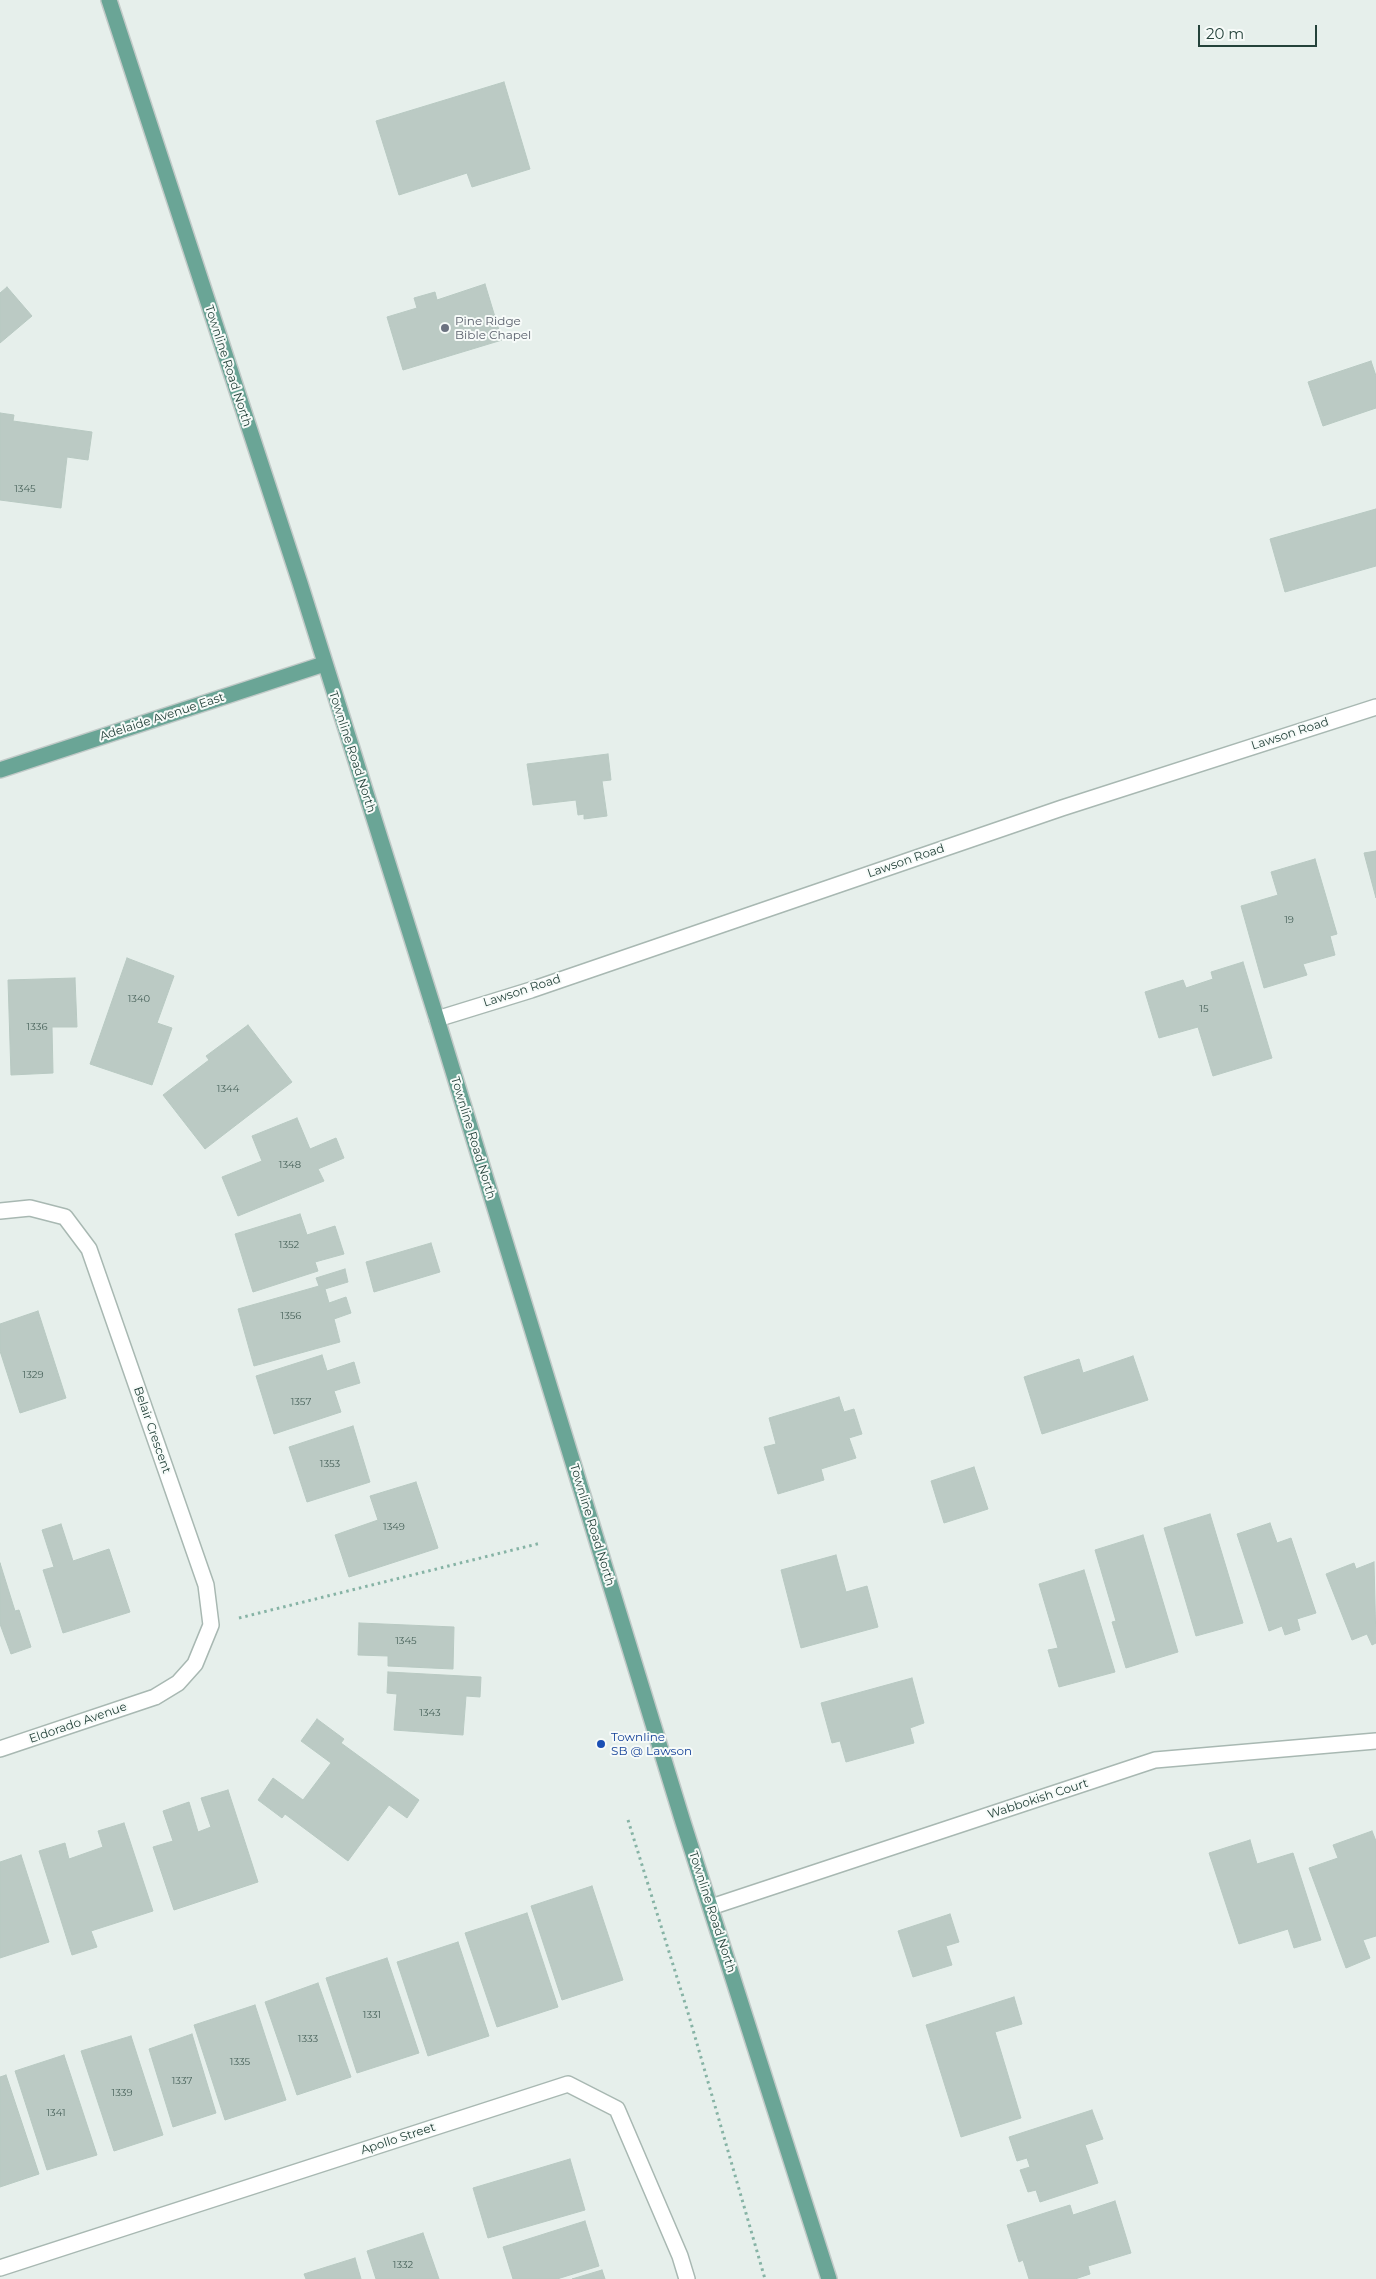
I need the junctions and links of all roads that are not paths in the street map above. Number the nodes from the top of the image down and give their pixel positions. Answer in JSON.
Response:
{"nodes":[{"id":1,"x":109,"y":0,"type":"edge"},
{"id":2,"x":324,"y":664,"type":"junction"},
{"id":3,"x":1376,"y":707,"type":"edge"},
{"id":4,"x":0,"y":770,"type":"edge"},
{"id":5,"x":437,"y":1019,"type":"junction"},
{"id":6,"x":0,"y":1211,"type":"edge"},
{"id":7,"x":155,"y":1697,"type":"joint"},
{"id":8,"x":1376,"y":1741,"type":"edge"},
{"id":9,"x":0,"y":1749,"type":"edge"},
{"id":10,"x":711,"y":1907,"type":"junction"},
{"id":11,"x":0,"y":2268,"type":"edge"},
{"id":12,"x":687,"y":2279,"type":"edge"},
{"id":13,"x":829,"y":2279,"type":"edge"}],
"edges":[{"from":1,"to":2,"type":"main road","name":"Townline Road North"},
{"from":2,"to":4,"type":"main road","name":"Adelaide Avenue East"},
{"from":2,"to":5,"type":"main road","name":"Townline Road North"},
{"from":3,"to":5,"type":"street","name":"Lawson Road"},
{"from":5,"to":10,"type":"main road","name":"Townline Road North"},
{"from":6,"to":7,"type":"street","name":"Belair Crescent"},
{"from":7,"to":9,"type":"street","name":"Eldorado Avenue"},
{"from":8,"to":10,"type":"street","name":"Wabbokish Court"},
{"from":10,"to":13,"type":"main road","name":"Townline Road North"},
{"from":11,"to":12,"type":"street","name":"Apollo Street"}]}
